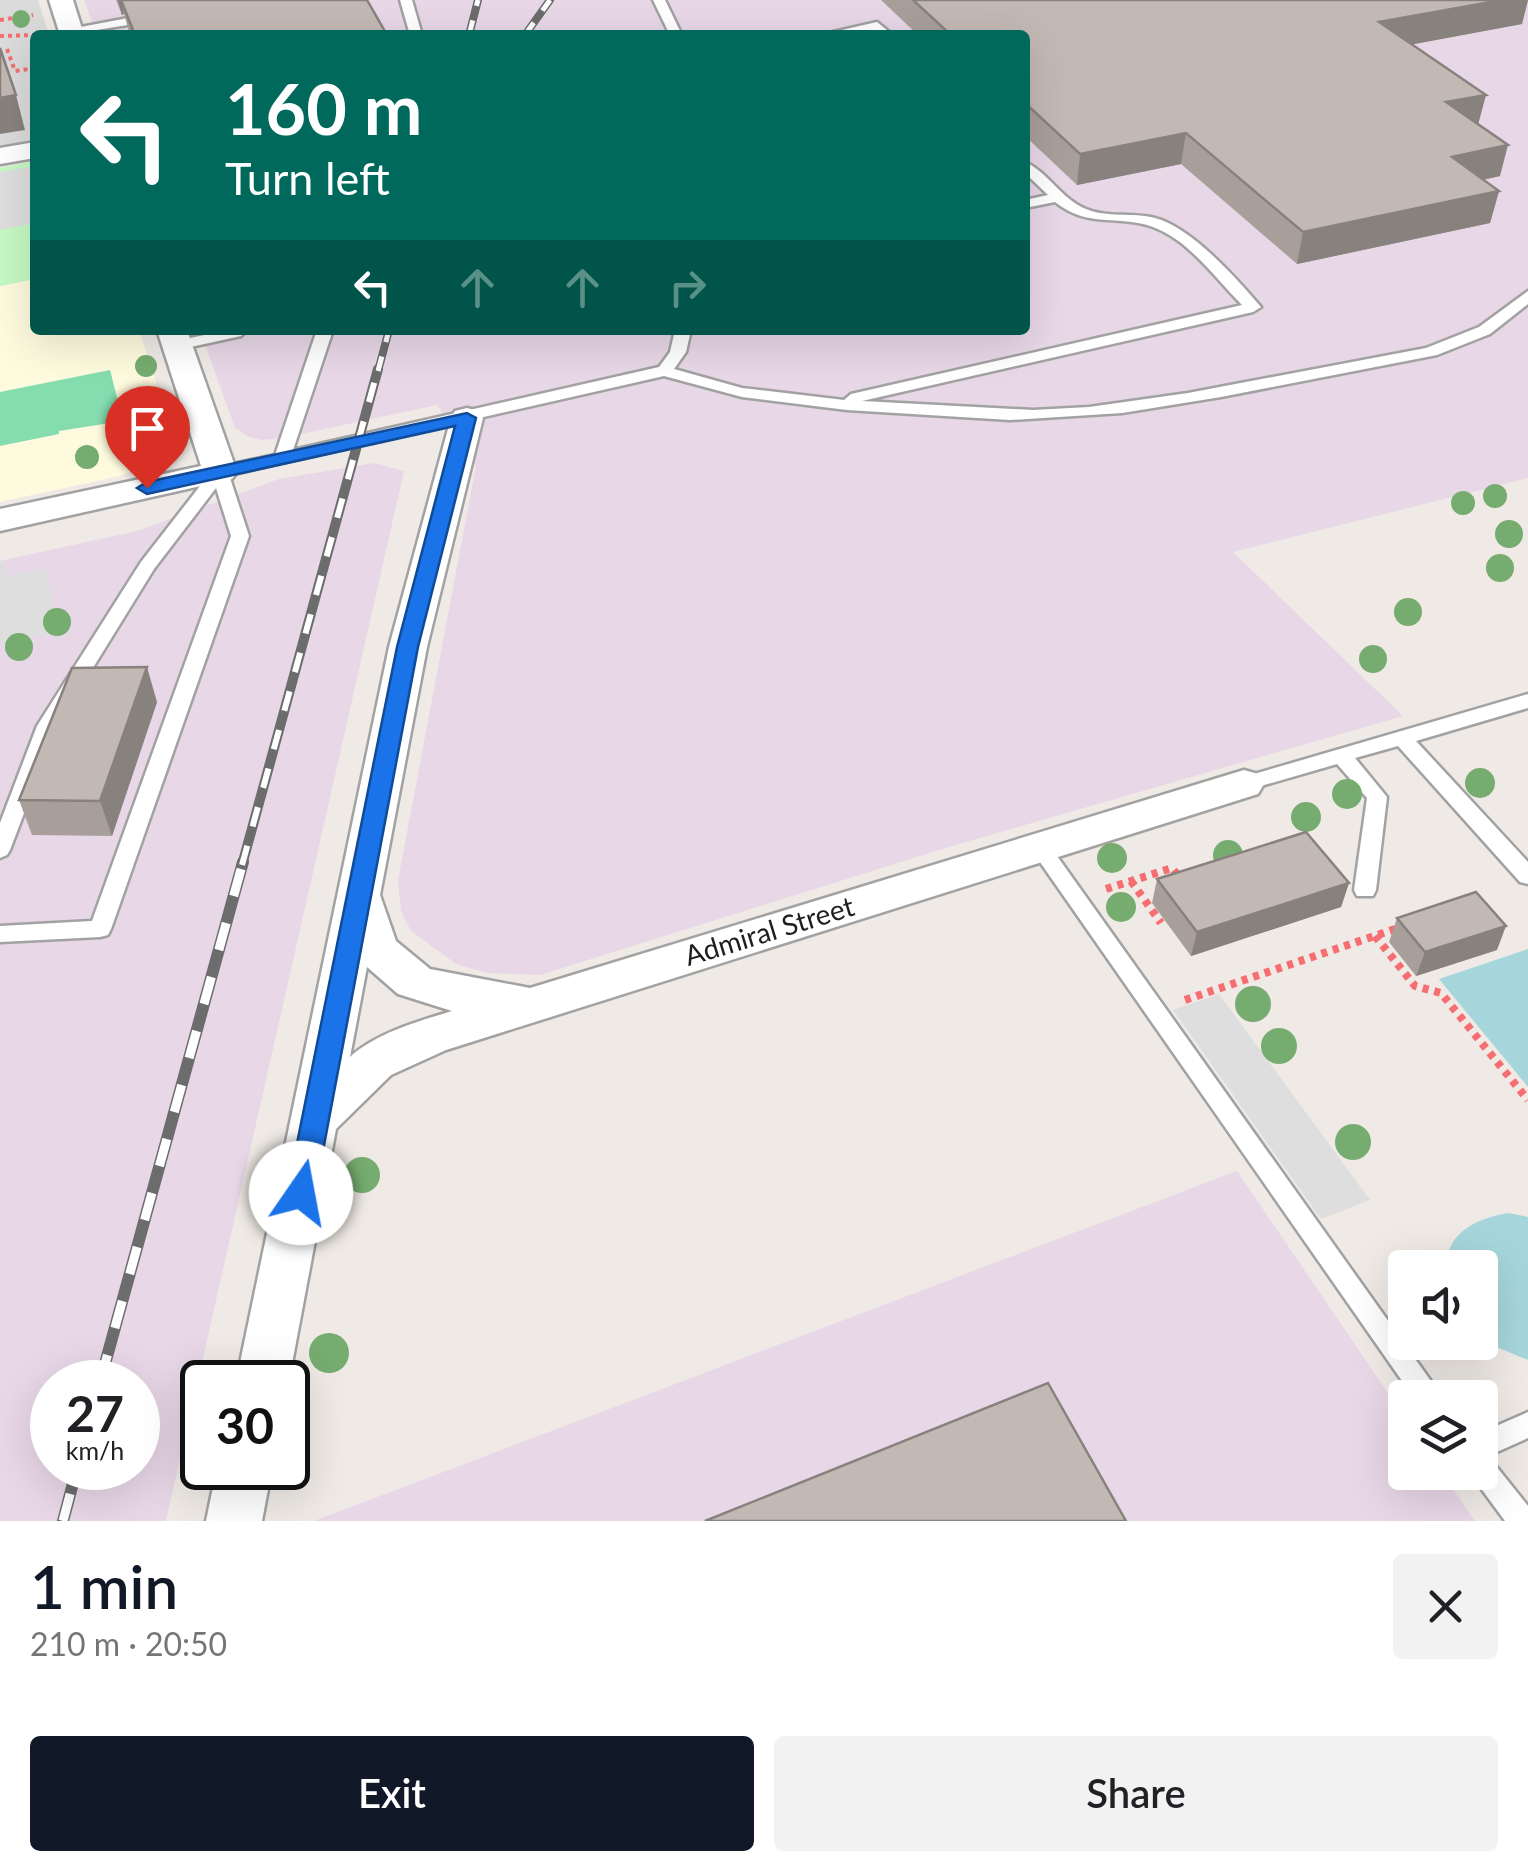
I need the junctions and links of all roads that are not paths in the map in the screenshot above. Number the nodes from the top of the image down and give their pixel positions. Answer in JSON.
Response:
{"nodes":[{"id":1,"x":406,"y":0,"type":"edge"},
{"id":2,"x":660,"y":0,"type":"edge"},
{"id":3,"x":52,"y":7,"type":"edge"},
{"id":4,"x":166,"y":16,"type":"edge"},
{"id":5,"x":64,"y":30,"type":"edge"},
{"id":6,"x":83,"y":30,"type":"edge"},
{"id":7,"x":415,"y":30,"type":"edge"},
{"id":8,"x":674,"y":30,"type":"edge"},
{"id":9,"x":855,"y":30,"type":"edge"},
{"id":10,"x":882,"y":30,"type":"edge"},
{"id":11,"x":30,"y":151,"type":"edge"},
{"id":12,"x":0,"y":156,"type":"edge"},
{"id":13,"x":1030,"y":171,"type":"edge"},
{"id":14,"x":1058,"y":197,"type":"junction"},
{"id":15,"x":1030,"y":203,"type":"edge"},
{"id":16,"x":1528,"y":296,"type":"edge"},
{"id":17,"x":322,"y":335,"type":"edge"},
{"id":18,"x":682,"y":335,"type":"edge"},
{"id":19,"x":175,"y":337,"type":"edge"},
{"id":20,"x":665,"y":371,"type":"junction"},
{"id":21,"x":830,"y":404,"type":"junction"},
{"id":22,"x":467,"y":418,"type":"junction"},
{"id":23,"x":282,"y":458,"type":"junction"},
{"id":24,"x":220,"y":472,"type":"junction"},
{"id":25,"x":0,"y":520,"type":"edge"},
{"id":26,"x":1528,"y":701,"type":"edge"},
{"id":27,"x":1402,"y":738,"type":"junction"},
{"id":28,"x":1342,"y":756,"type":"junction"},
{"id":29,"x":1244,"y":784,"type":"joint"},
{"id":30,"x":1040,"y":847,"type":"junction"},
{"id":31,"x":0,"y":850,"type":"edge"},
{"id":32,"x":1528,"y":876,"type":"edge"},
{"id":33,"x":1364,"y":890,"type":"dead end"},
{"id":34,"x":360,"y":896,"type":"junction"},
{"id":35,"x":0,"y":934,"type":"edge"},
{"id":36,"x":568,"y":991,"type":"junction"},
{"id":37,"x":316,"y":1117,"type":"junction"},
{"id":38,"x":266,"y":1360,"type":"edge"},
{"id":39,"x":1417,"y":1380,"type":"edge"},
{"id":40,"x":1528,"y":1425,"type":"edge"},
{"id":41,"x":1498,"y":1438,"type":"edge"},
{"id":42,"x":240,"y":1490,"type":"edge"},
{"id":43,"x":1498,"y":1490,"type":"edge"},
{"id":44,"x":234,"y":1521,"type":"edge"},
{"id":45,"x":1522,"y":1521,"type":"edge"}],
"edges":[{"from":1,"to":7,"type":"lane"},
{"from":2,"to":8,"type":"lane"},
{"from":3,"to":5,"type":"street"},
{"from":4,"to":6,"type":"lane"},
{"from":9,"to":10,"type":"lane"},
{"from":11,"to":12,"type":"street"},
{"from":13,"to":14,"type":"lane"},
{"from":14,"to":15,"type":"lane"},
{"from":14,"to":21,"type":"lane"},
{"from":16,"to":21,"type":"lane"},
{"from":17,"to":23,"type":"lane"},
{"from":18,"to":20,"type":"lane"},
{"from":19,"to":24,"type":"street"},
{"from":20,"to":21,"type":"lane"},
{"from":20,"to":22,"type":"lane"},
{"from":22,"to":23,"type":"lane"},
{"from":22,"to":34,"type":"street"},
{"from":23,"to":24,"type":"lane"},
{"from":24,"to":25,"type":"street"},
{"from":24,"to":31,"type":"lane"},
{"from":24,"to":35,"type":"lane"},
{"from":26,"to":27,"type":"lane"},
{"from":27,"to":28,"type":"lane"},
{"from":27,"to":32,"type":"lane"},
{"from":28,"to":29,"type":"lane"},
{"from":28,"to":33,"type":"lane"},
{"from":29,"to":30,"type":"street","name":"Admiral Street"},
{"from":30,"to":36,"type":"street","name":"Admiral Street"},
{"from":30,"to":39,"type":"lane"},
{"from":34,"to":36,"type":"street"},
{"from":34,"to":37,"type":"street"},
{"from":36,"to":37,"type":"street","name":"Admiral Street"},
{"from":37,"to":38,"type":"street"},
{"from":40,"to":41,"type":"lane"},
{"from":42,"to":44,"type":"street"},
{"from":43,"to":45,"type":"lane"}]}
